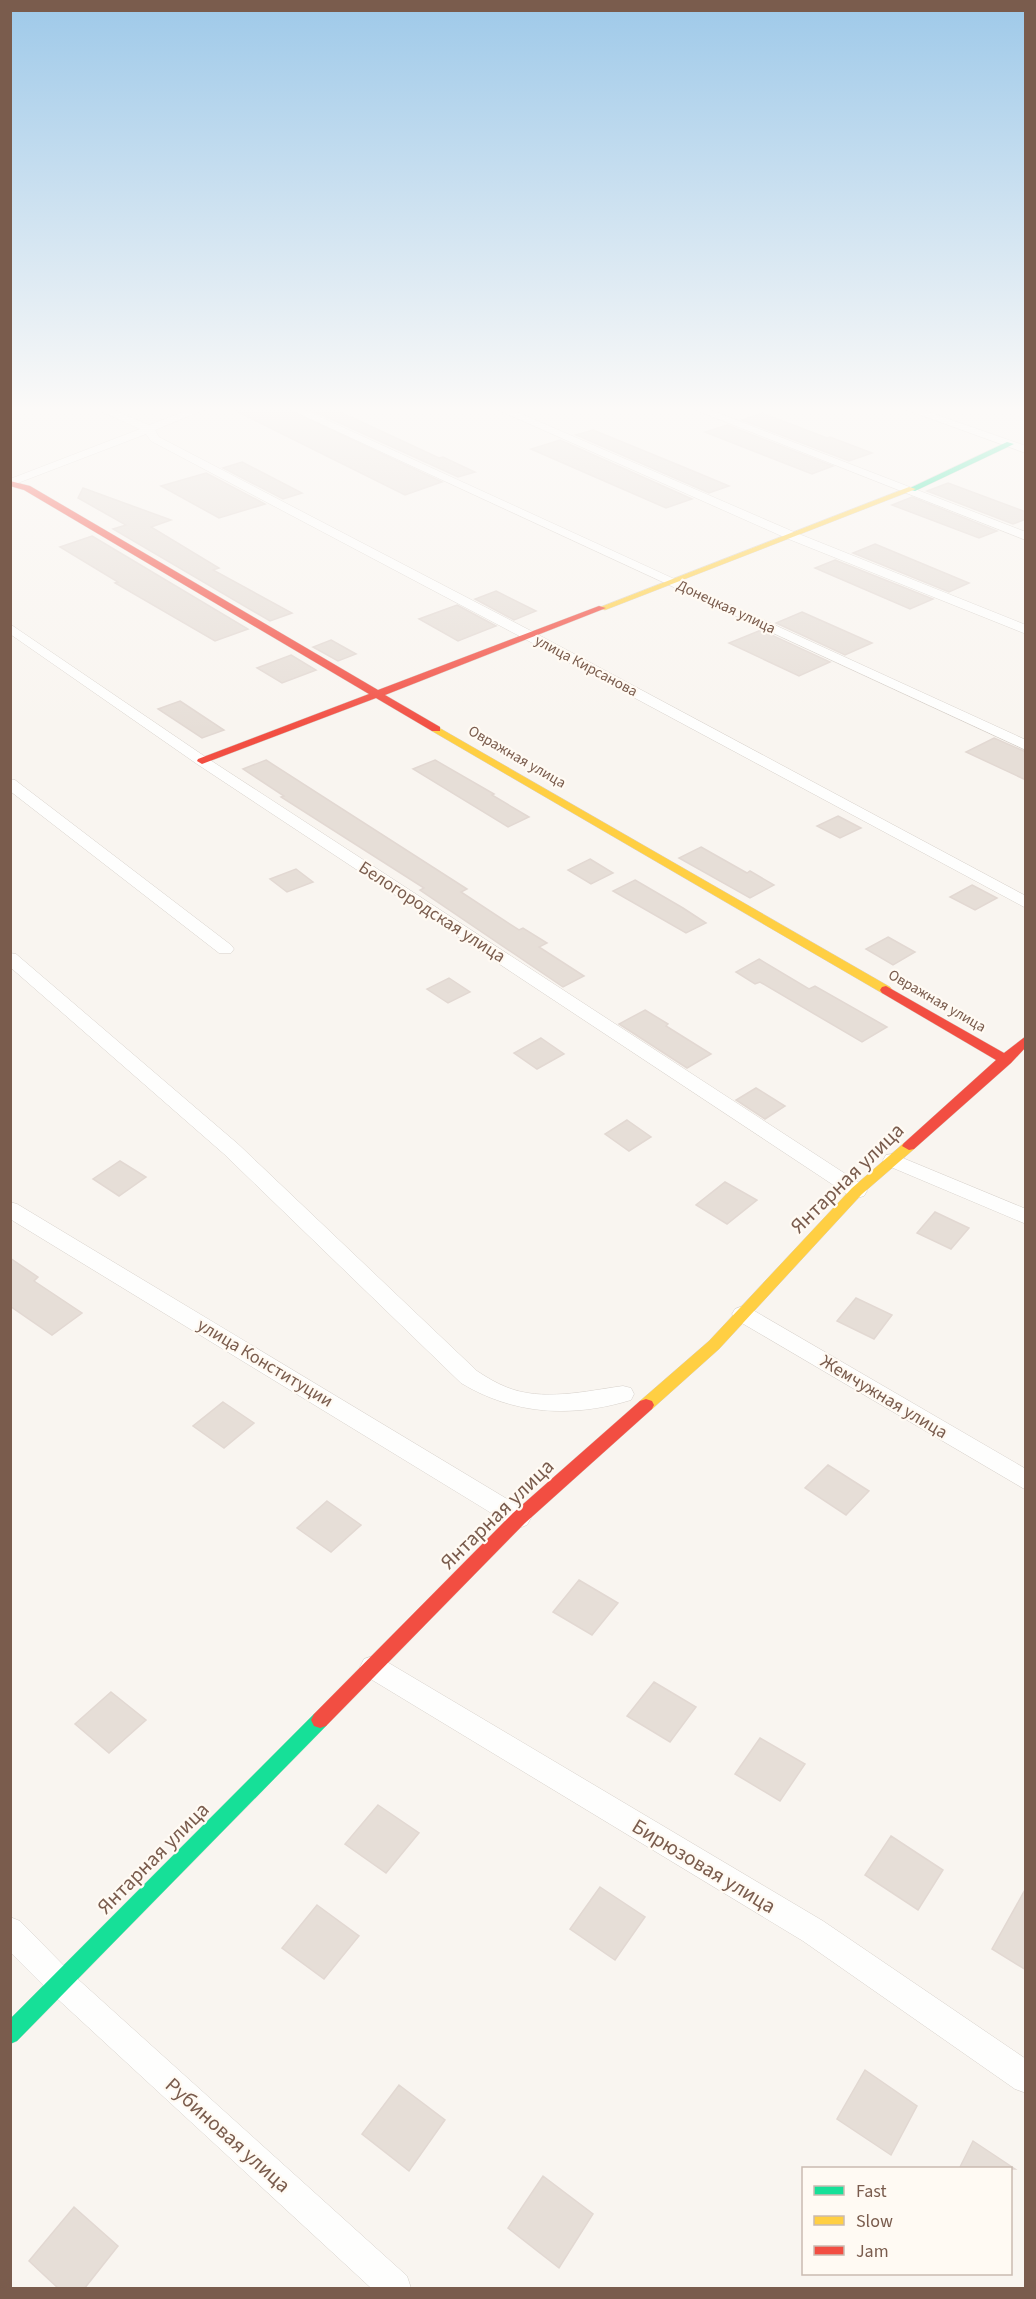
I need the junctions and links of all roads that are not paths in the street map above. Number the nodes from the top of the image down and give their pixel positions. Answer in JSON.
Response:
{"nodes":[{"id":1,"x":75,"y":516,"type":"edge"},
{"id":2,"x":302,"y":516,"type":"edge"},
{"id":3,"x":528,"y":516,"type":"edge"},
{"id":4,"x":747,"y":516,"type":"edge"},
{"id":5,"x":840,"y":516,"type":"edge"},
{"id":6,"x":976,"y":516,"type":"edge"},
{"id":7,"x":790,"y":535,"type":"junction"},
{"id":8,"x":1026,"y":536,"type":"edge"},
{"id":9,"x":672,"y":582,"type":"junction"},
{"id":10,"x":10,"y":628,"type":"edge"},
{"id":11,"x":1026,"y":630,"type":"edge"},
{"id":12,"x":530,"y":636,"type":"junction"},
{"id":13,"x":375,"y":694,"type":"junction"},
{"id":14,"x":1026,"y":746,"type":"edge"},
{"id":15,"x":202,"y":761,"type":"junction"},
{"id":16,"x":10,"y":783,"type":"edge"},
{"id":17,"x":1026,"y":903,"type":"edge"},
{"id":18,"x":225,"y":949,"type":"dead end"},
{"id":19,"x":10,"y":958,"type":"edge"},
{"id":20,"x":1026,"y":1040,"type":"edge"},
{"id":21,"x":1006,"y":1060,"type":"junction"},
{"id":22,"x":893,"y":1160,"type":"junction"},
{"id":23,"x":857,"y":1191,"type":"junction"},
{"id":24,"x":10,"y":1209,"type":"edge"},
{"id":25,"x":1026,"y":1217,"type":"edge"},
{"id":26,"x":743,"y":1314,"type":"junction"},
{"id":27,"x":623,"y":1394,"type":"dead end"},
{"id":28,"x":1026,"y":1481,"type":"edge"},
{"id":29,"x":519,"y":1518,"type":"junction"},
{"id":30,"x":373,"y":1667,"type":"junction"},
{"id":31,"x":10,"y":1930,"type":"edge"},
{"id":32,"x":60,"y":1982,"type":"junction"},
{"id":33,"x":10,"y":2034,"type":"edge"},
{"id":34,"x":1026,"y":2078,"type":"edge"},
{"id":35,"x":395,"y":2289,"type":"edge"}],
"edges":[{"from":1,"to":13,"type":"street","name":"Овражная улица"},
{"from":2,"to":12,"type":"street","name":"улица Кирсанова"},
{"from":3,"to":9,"type":"street","name":"Донецкая улица"},
{"from":4,"to":7,"type":"street"},
{"from":5,"to":7,"type":"street"},
{"from":6,"to":8,"type":"street"},
{"from":7,"to":9,"type":"street"},
{"from":7,"to":11,"type":"street"},
{"from":9,"to":12,"type":"street"},
{"from":9,"to":14,"type":"street","name":"Донецкая улица"},
{"from":10,"to":15,"type":"street","name":"Белогородская улица"},
{"from":12,"to":13,"type":"street"},
{"from":12,"to":17,"type":"street","name":"улица Кирсанова"},
{"from":13,"to":15,"type":"street"},
{"from":13,"to":21,"type":"street","name":"Овражная улица"},
{"from":15,"to":23,"type":"street","name":"Белогородская улица"},
{"from":16,"to":18,"type":"street"},
{"from":19,"to":27,"type":"street"},
{"from":20,"to":21,"type":"street","name":"Янтарная улица"},
{"from":21,"to":22,"type":"street","name":"Янтарная улица"},
{"from":22,"to":23,"type":"street","name":"Янтарная улица"},
{"from":22,"to":25,"type":"street"},
{"from":23,"to":26,"type":"street","name":"Янтарная улица"},
{"from":24,"to":29,"type":"street","name":"улица Конституции"},
{"from":26,"to":28,"type":"street","name":"Жемчужная улица"},
{"from":26,"to":29,"type":"street","name":"Янтарная улица"},
{"from":29,"to":30,"type":"street","name":"Янтарная улица"},
{"from":30,"to":32,"type":"street","name":"Янтарная улица"},
{"from":30,"to":34,"type":"street","name":"Бирюзовая улица"},
{"from":31,"to":32,"type":"street","name":"Рубиновая улица"},
{"from":32,"to":33,"type":"street","name":"Янтарная улица"},
{"from":32,"to":35,"type":"street","name":"Рубиновая улица"}]}
